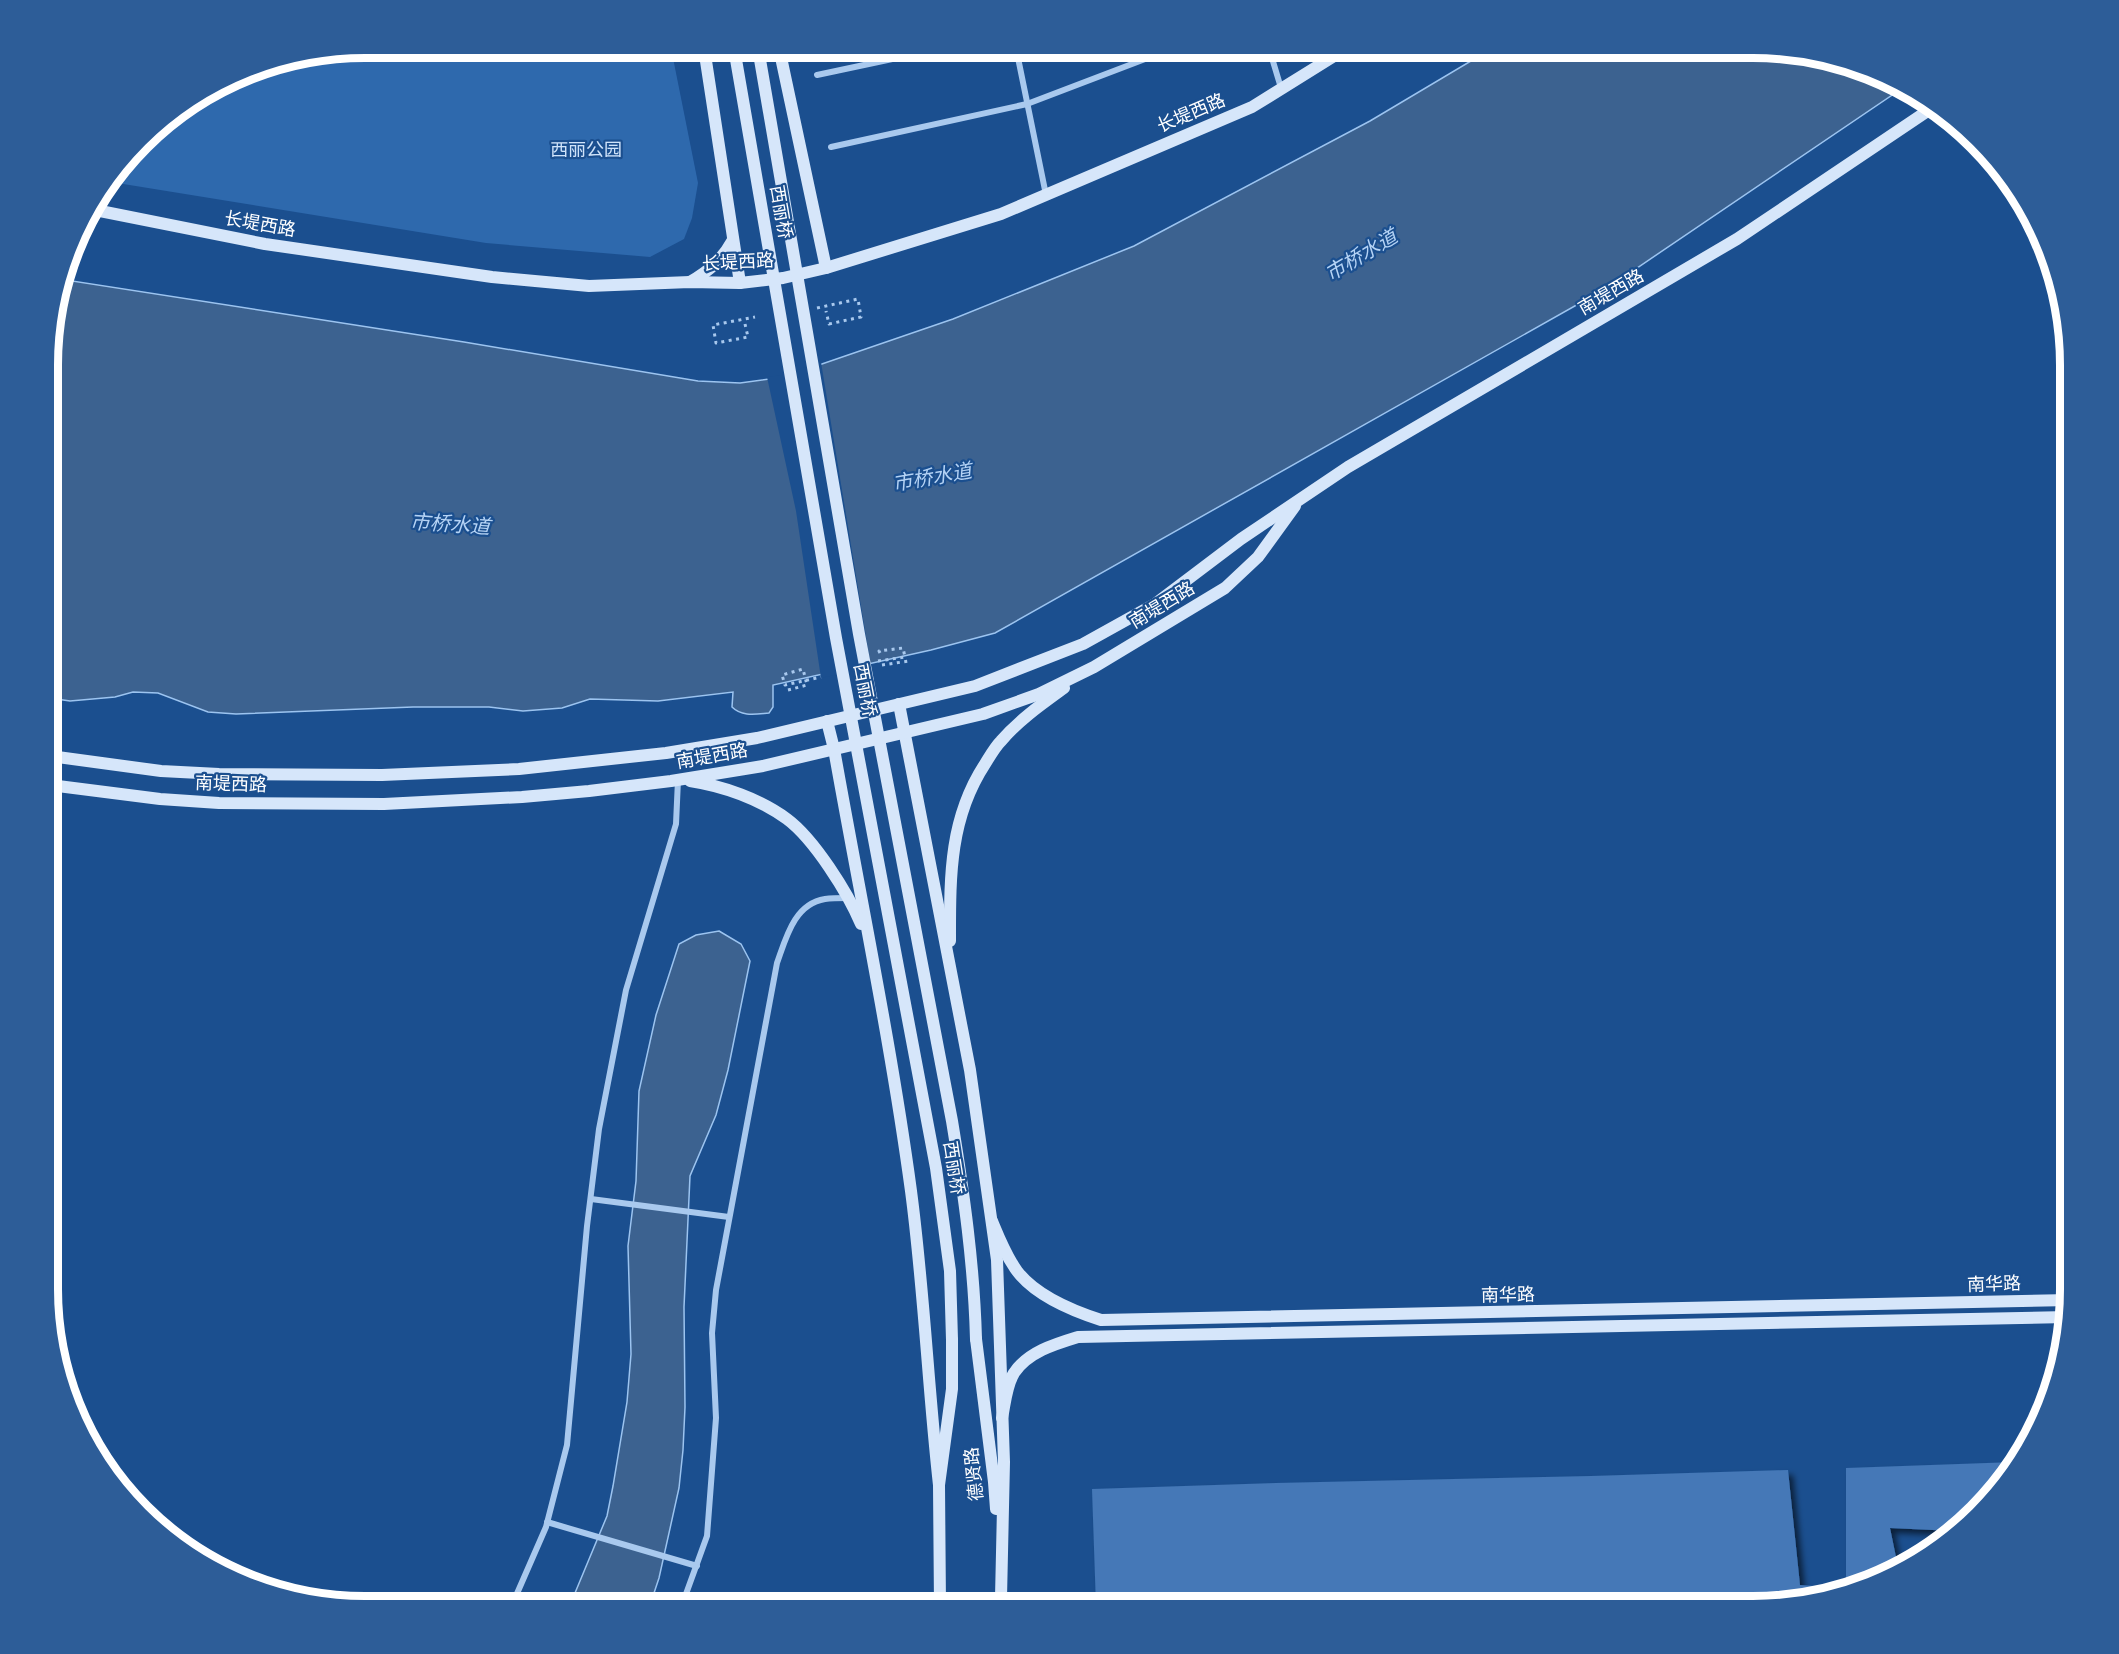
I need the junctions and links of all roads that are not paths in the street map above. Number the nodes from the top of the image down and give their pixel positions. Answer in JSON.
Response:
{"nodes":[{"id":1,"x":706,"y":58,"type":"edge"},
{"id":2,"x":736,"y":58,"type":"edge"},
{"id":3,"x":760,"y":58,"type":"edge"},
{"id":4,"x":781,"y":58,"type":"edge"},
{"id":5,"x":897,"y":58,"type":"edge"},
{"id":6,"x":1018,"y":58,"type":"edge"},
{"id":7,"x":1142,"y":58,"type":"edge"},
{"id":8,"x":1272,"y":58,"type":"edge"},
{"id":9,"x":1331,"y":58,"type":"edge"},
{"id":10,"x":817,"y":75,"type":"dead end"},
{"id":11,"x":1281,"y":89,"type":"junction"},
{"id":12,"x":1028,"y":104,"type":"junction"},
{"id":13,"x":1926,"y":112,"type":"edge"},
{"id":14,"x":831,"y":147,"type":"dead end"},
{"id":15,"x":1046,"y":195,"type":"junction"},
{"id":16,"x":101,"y":211,"type":"edge"},
{"id":17,"x":733,"y":240,"type":"junction"},
{"id":18,"x":826,"y":268,"type":"junction"},
{"id":19,"x":690,"y":282,"type":"junction"},
{"id":20,"x":740,"y":283,"type":"junction"},
{"id":21,"x":1302,"y":497,"type":"junction"},
{"id":22,"x":1090,"y":669,"type":"junction"},
{"id":23,"x":899,"y":704,"type":"junction"},
{"id":24,"x":827,"y":721,"type":"junction"},
{"id":25,"x":904,"y":733,"type":"junction"},
{"id":26,"x":834,"y":749,"type":"junction"},
{"id":27,"x":58,"y":757,"type":"edge"},
{"id":28,"x":678,"y":780,"type":"junction"},
{"id":29,"x":58,"y":786,"type":"edge"},
{"id":30,"x":848,"y":898,"type":"junction"},
{"id":31,"x":870,"y":947,"type":"junction"},
{"id":32,"x":951,"y":972,"type":"junction"},
{"id":33,"x":591,"y":1199,"type":"junction"},
{"id":34,"x":729,"y":1217,"type":"junction"},
{"id":35,"x":992,"y":1221,"type":"junction"},
{"id":36,"x":2060,"y":1300,"type":"edge"},
{"id":37,"x":2059,"y":1317,"type":"edge"},
{"id":38,"x":976,"y":1339,"type":"joint"},
{"id":39,"x":952,"y":1340,"type":"joint"},
{"id":40,"x":1002,"y":1419,"type":"junction"},
{"id":41,"x":939,"y":1485,"type":"junction"},
{"id":42,"x":547,"y":1522,"type":"junction"},
{"id":43,"x":697,"y":1566,"type":"junction"},
{"id":44,"x":516,"y":1596,"type":"edge"},
{"id":45,"x":685,"y":1596,"type":"edge"},
{"id":46,"x":940,"y":1596,"type":"edge"},
{"id":47,"x":1001,"y":1596,"type":"edge"},
{"id":48,"x":1001,"y":1596,"type":"edge"}],
"edges":[{"from":1,"to":17,"type":"street"},
{"from":2,"to":39,"type":"street","name":"西丽桥","bridge":true},
{"from":3,"to":38,"type":"street","name":"西丽桥","bridge":true},
{"from":4,"to":18,"type":"street"},
{"from":5,"to":10,"type":"street"},
{"from":6,"to":12,"type":"street"},
{"from":7,"to":12,"type":"street"},
{"from":8,"to":11,"type":"street"},
{"from":9,"to":11,"type":"street","name":"长堤西路"},
{"from":11,"to":15,"type":"street","name":"长堤西路"},
{"from":12,"to":14,"type":"street"},
{"from":12,"to":15,"type":"street"},
{"from":13,"to":21,"type":"street","name":"南堤西路"},
{"from":15,"to":18,"type":"street","name":"长堤西路"},
{"from":16,"to":19,"type":"street","name":"长堤西路"},
{"from":17,"to":19,"type":"street"},
{"from":17,"to":20,"type":"street"},
{"from":18,"to":20,"type":"street","name":"长堤西路"},
{"from":19,"to":20,"type":"street","name":"长堤西路"},
{"from":21,"to":22,"type":"street","name":"南堤西路"},
{"from":21,"to":23,"type":"street","name":"南堤西路"},
{"from":22,"to":25,"type":"street","name":"南堤西路"},
{"from":22,"to":32,"type":"street"},
{"from":23,"to":24,"type":"street","name":"南堤西路"},
{"from":23,"to":25,"type":"street"},
{"from":24,"to":26,"type":"street"},
{"from":24,"to":27,"type":"street","name":"南堤西路"},
{"from":25,"to":26,"type":"street","name":"南堤西路"},
{"from":25,"to":32,"type":"street"},
{"from":26,"to":28,"type":"street","name":"南堤西路"},
{"from":26,"to":31,"type":"street"},
{"from":28,"to":29,"type":"street","name":"南堤西路"},
{"from":28,"to":30,"type":"street"},
{"from":28,"to":33,"type":"street"},
{"from":30,"to":31,"type":"street"},
{"from":30,"to":34,"type":"street"},
{"from":31,"to":41,"type":"street"},
{"from":32,"to":35,"type":"street"},
{"from":33,"to":34,"type":"street"},
{"from":33,"to":42,"type":"street"},
{"from":34,"to":43,"type":"street"},
{"from":35,"to":36,"type":"street","name":"南华路"},
{"from":35,"to":40,"type":"street"},
{"from":37,"to":40,"type":"street","name":"南华路"},
{"from":38,"to":47,"type":"street","name":"德贤路"},
{"from":39,"to":41,"type":"street","name":"德贤路"},
{"from":40,"to":48,"type":"street"},
{"from":41,"to":46,"type":"street","name":"德贤路"},
{"from":42,"to":43,"type":"street"},
{"from":42,"to":44,"type":"street"},
{"from":43,"to":45,"type":"street"}]}
